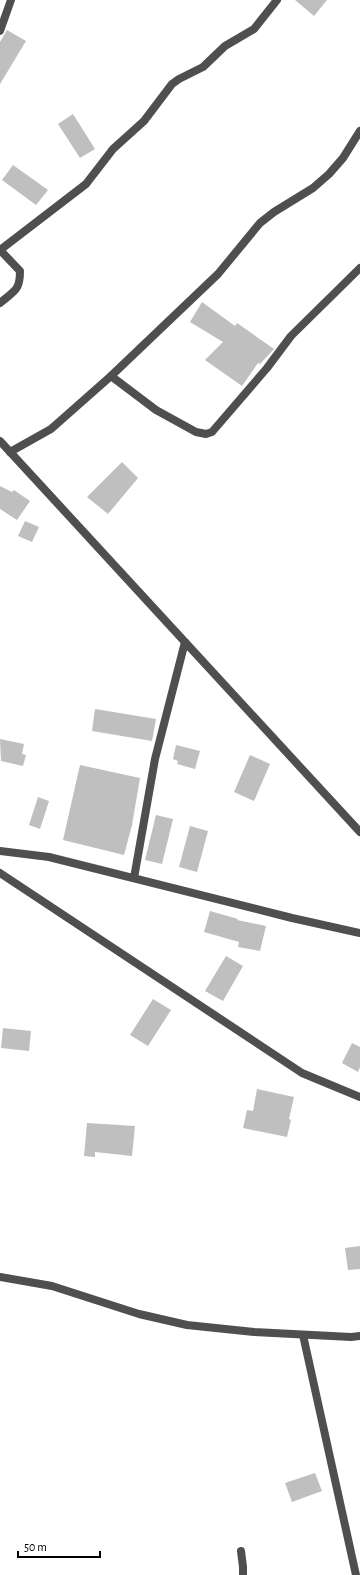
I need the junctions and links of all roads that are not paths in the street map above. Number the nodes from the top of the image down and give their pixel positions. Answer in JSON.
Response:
{"nodes":[{"id":1,"x":11,"y":0,"type":"edge"},
{"id":2,"x":277,"y":0,"type":"edge"},
{"id":3,"x":0,"y":31,"type":"edge"},
{"id":4,"x":360,"y":131,"type":"edge"},
{"id":5,"x":0,"y":250,"type":"edge"},
{"id":6,"x":360,"y":268,"type":"edge"},
{"id":7,"x":0,"y":303,"type":"edge"},
{"id":8,"x":111,"y":376,"type":"junction"},
{"id":9,"x":0,"y":441,"type":"edge"},
{"id":10,"x":10,"y":452,"type":"junction"},
{"id":11,"x":185,"y":642,"type":"junction"},
{"id":12,"x":360,"y":832,"type":"edge"},
{"id":13,"x":0,"y":851,"type":"edge"},
{"id":14,"x":0,"y":873,"type":"edge"},
{"id":15,"x":134,"y":878,"type":"junction"},
{"id":16,"x":360,"y":933,"type":"edge"},
{"id":17,"x":360,"y":1097,"type":"edge"},
{"id":18,"x":0,"y":1277,"type":"edge"},
{"id":19,"x":303,"y":1335,"type":"junction"},
{"id":20,"x":360,"y":1336,"type":"edge"},
{"id":21,"x":241,"y":1551,"type":"dead end"},
{"id":22,"x":243,"y":1575,"type":"edge"},
{"id":23,"x":356,"y":1575,"type":"edge"}],
"edges":[{"from":1,"to":3,"type":"street"},
{"from":2,"to":5,"type":"street"},
{"from":4,"to":8,"type":"street"},
{"from":5,"to":7,"type":"street"},
{"from":6,"to":8,"type":"street"},
{"from":8,"to":10,"type":"street"},
{"from":9,"to":10,"type":"street"},
{"from":10,"to":11,"type":"street"},
{"from":11,"to":12,"type":"street"},
{"from":11,"to":15,"type":"street"},
{"from":13,"to":15,"type":"street"},
{"from":14,"to":17,"type":"street"},
{"from":15,"to":16,"type":"street"},
{"from":18,"to":19,"type":"street"},
{"from":19,"to":20,"type":"street"},
{"from":19,"to":23,"type":"street"},
{"from":21,"to":22,"type":"street"}]}
